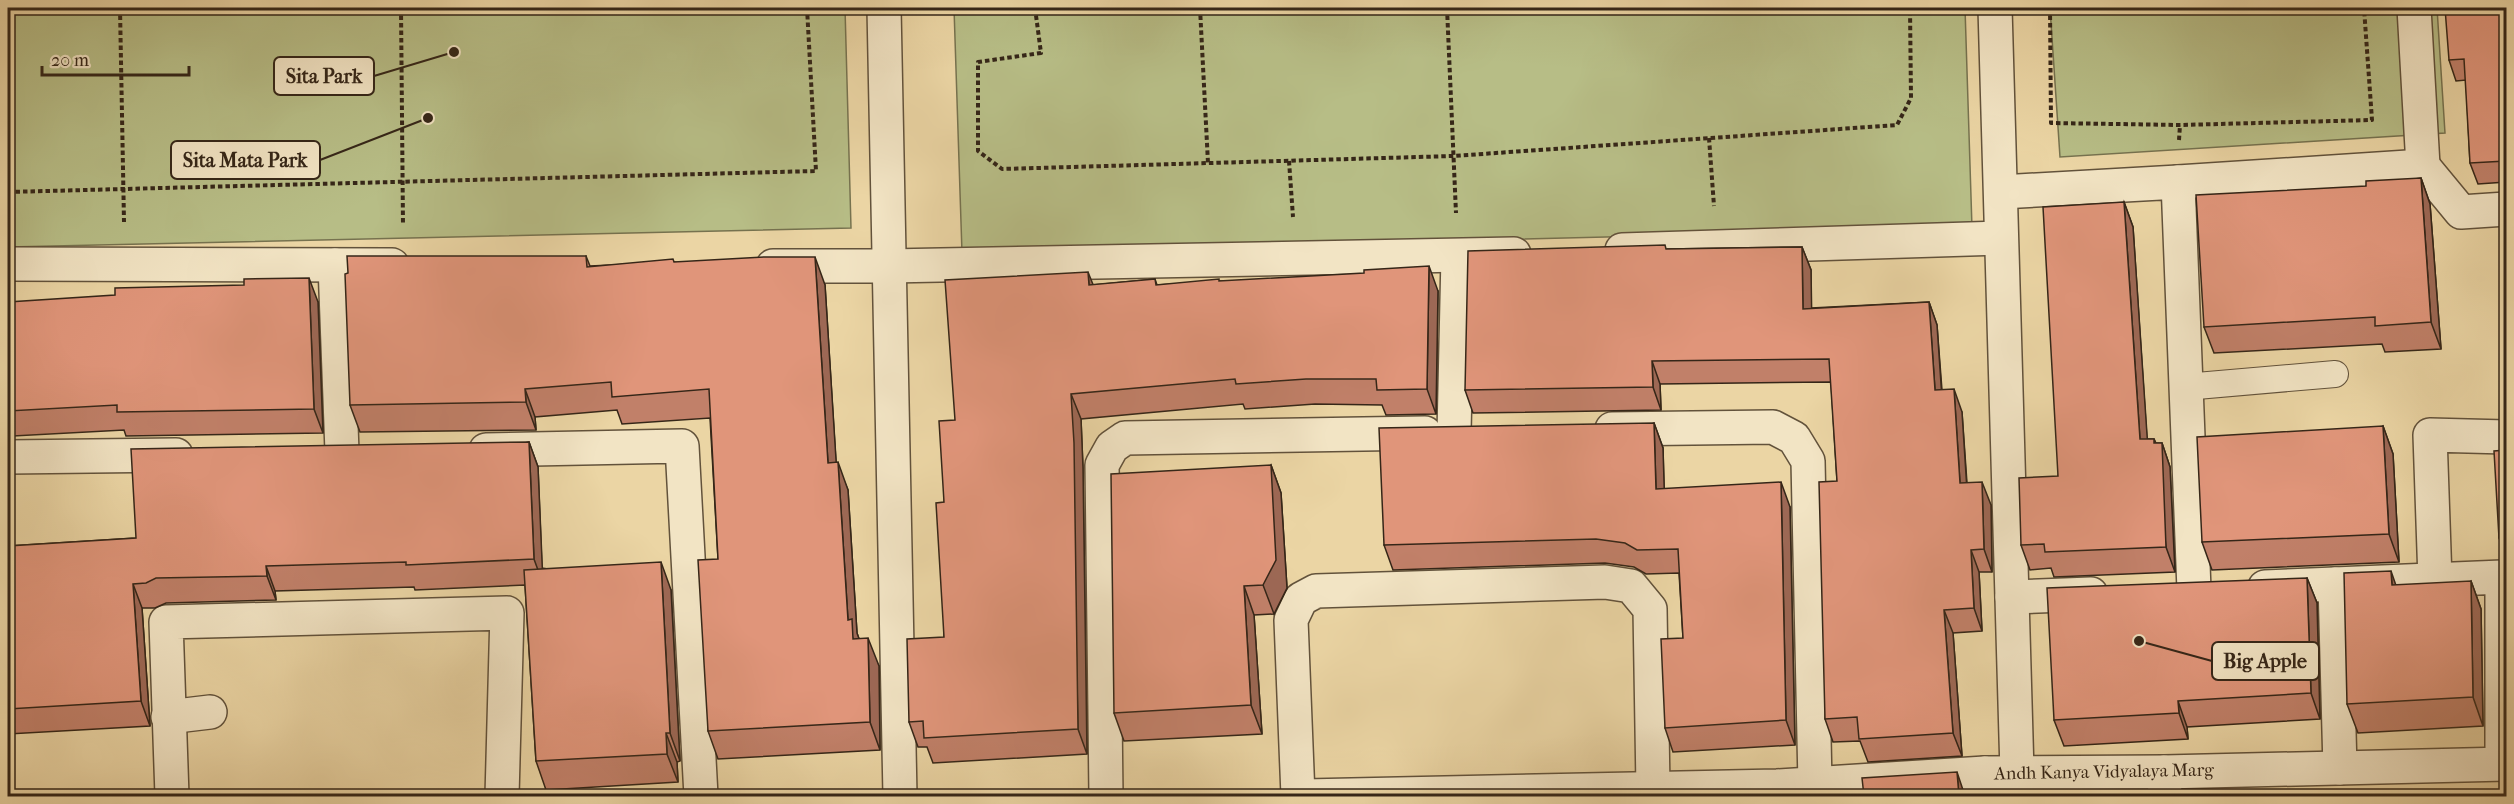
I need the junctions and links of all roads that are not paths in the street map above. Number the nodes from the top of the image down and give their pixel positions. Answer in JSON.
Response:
{"nodes":[{"id":1,"x":884,"y":8,"type":"edge"},
{"id":2,"x":1995,"y":8,"type":"edge"},
{"id":3,"x":2414,"y":8,"type":"edge"},
{"id":4,"x":2423,"y":166,"type":"junction"},
{"id":5,"x":2178,"y":182,"type":"junction"},
{"id":6,"x":2001,"y":192,"type":"junction"},
{"id":7,"x":2506,"y":209,"type":"edge"},
{"id":8,"x":2001,"y":238,"type":"junction"},
{"id":9,"x":1588,"y":252,"type":"edge"},
{"id":10,"x":1541,"y":253,"type":"edge"},
{"id":11,"x":1458,"y":256,"type":"junction"},
{"id":12,"x":8,"y":264,"type":"edge"},
{"id":13,"x":334,"y":265,"type":"junction"},
{"id":14,"x":415,"y":265,"type":"edge"},
{"id":15,"x":747,"y":266,"type":"edge"},
{"id":16,"x":889,"y":266,"type":"junction"},
{"id":17,"x":2336,"y":374,"type":"dead end"},
{"id":18,"x":2186,"y":387,"type":"junction"},
{"id":19,"x":1584,"y":430,"type":"edge"},
{"id":20,"x":1454,"y":432,"type":"junction"},
{"id":21,"x":1490,"y":432,"type":"edge"},
{"id":22,"x":2506,"y":437,"type":"edge"},
{"id":23,"x":459,"y":450,"type":"edge"},
{"id":24,"x":342,"y":452,"type":"junction"},
{"id":25,"x":377,"y":452,"type":"edge"},
{"id":26,"x":306,"y":453,"type":"edge"},
{"id":27,"x":211,"y":454,"type":"edge"},
{"id":28,"x":8,"y":457,"type":"edge"},
{"id":29,"x":2435,"y":580,"type":"junction"},
{"id":30,"x":2335,"y":584,"type":"junction"},
{"id":31,"x":2194,"y":590,"type":"junction"},
{"id":32,"x":2160,"y":591,"type":"edge"},
{"id":33,"x":2126,"y":592,"type":"edge"},
{"id":34,"x":2012,"y":597,"type":"junction"},
{"id":35,"x":2504,"y":618,"type":"edge"},
{"id":36,"x":210,"y":712,"type":"dead end"},
{"id":37,"x":168,"y":717,"type":"junction"},
{"id":38,"x":2504,"y":764,"type":"edge"},
{"id":39,"x":2340,"y":768,"type":"junction"},
{"id":40,"x":1996,"y":781,"type":"edge"},
{"id":41,"x":1815,"y":784,"type":"junction"},
{"id":42,"x":2164,"y":784,"type":"edge"},
{"id":43,"x":1653,"y":788,"type":"junction"},
{"id":44,"x":1777,"y":791,"type":"edge"},
{"id":45,"x":1606,"y":793,"type":"edge"},
{"id":46,"x":172,"y":796,"type":"edge"},
{"id":47,"x":502,"y":796,"type":"edge"},
{"id":48,"x":701,"y":796,"type":"edge"},
{"id":49,"x":900,"y":796,"type":"edge"},
{"id":50,"x":1106,"y":796,"type":"edge"},
{"id":51,"x":1298,"y":796,"type":"edge"},
{"id":52,"x":1305,"y":796,"type":"edge"},
{"id":53,"x":1322,"y":796,"type":"edge"}],
"edges":[{"from":1,"to":16,"type":"street"},
{"from":2,"to":6,"type":"street"},
{"from":3,"to":4,"type":"street"},
{"from":4,"to":5,"type":"street"},
{"from":4,"to":7,"type":"street"},
{"from":5,"to":6,"type":"street"},
{"from":5,"to":18,"type":"street"},
{"from":6,"to":8,"type":"street"},
{"from":8,"to":9,"type":"street"},
{"from":8,"to":34,"type":"street"},
{"from":10,"to":11,"type":"street"},
{"from":11,"to":16,"type":"street"},
{"from":11,"to":20,"type":"street"},
{"from":12,"to":13,"type":"street"},
{"from":13,"to":14,"type":"street"},
{"from":13,"to":24,"type":"street"},
{"from":15,"to":16,"type":"street"},
{"from":16,"to":49,"type":"street"},
{"from":17,"to":18,"type":"lane"},
{"from":18,"to":31,"type":"street"},
{"from":19,"to":41,"type":"street"},
{"from":20,"to":21,"type":"street"},
{"from":20,"to":50,"type":"street"},
{"from":22,"to":29,"type":"street"},
{"from":23,"to":48,"type":"street"},
{"from":24,"to":25,"type":"street"},
{"from":24,"to":26,"type":"street"},
{"from":27,"to":28,"type":"street"},
{"from":29,"to":30,"type":"street"},
{"from":29,"to":35,"type":"street"},
{"from":30,"to":31,"type":"street"},
{"from":30,"to":39,"type":"street"},
{"from":31,"to":32,"type":"street"},
{"from":33,"to":34,"type":"street"},
{"from":34,"to":40,"type":"street"},
{"from":35,"to":38,"type":"street"},
{"from":36,"to":37,"type":"street"},
{"from":37,"to":46,"type":"street"},
{"from":37,"to":47,"type":"street"},
{"from":38,"to":39,"type":"street","name":"Andh Kanya Vidyalaya Marg"},
{"from":39,"to":42,"type":"street","name":"Andh Kanya Vidyalaya Marg"},
{"from":40,"to":41,"type":"street","name":"Andh Kanya Vidyalaya Marg"},
{"from":40,"to":42,"type":"street","name":"Andh Kanya Vidyalaya Marg"},
{"from":41,"to":44,"type":"street","name":"Andh Kanya Vidyalaya Marg"},
{"from":43,"to":44,"type":"street","name":"Andh Kanya Vidyalaya Marg"},
{"from":43,"to":45,"type":"street","name":"Andh Kanya Vidyalaya Marg"},
{"from":43,"to":51,"type":"street"},
{"from":45,"to":53,"type":"street","name":"Andh Kanya Vidyalaya Marg"},
{"from":52,"to":53,"type":"street","name":"Andh Kanya Vidyalaya Marg"}]}
